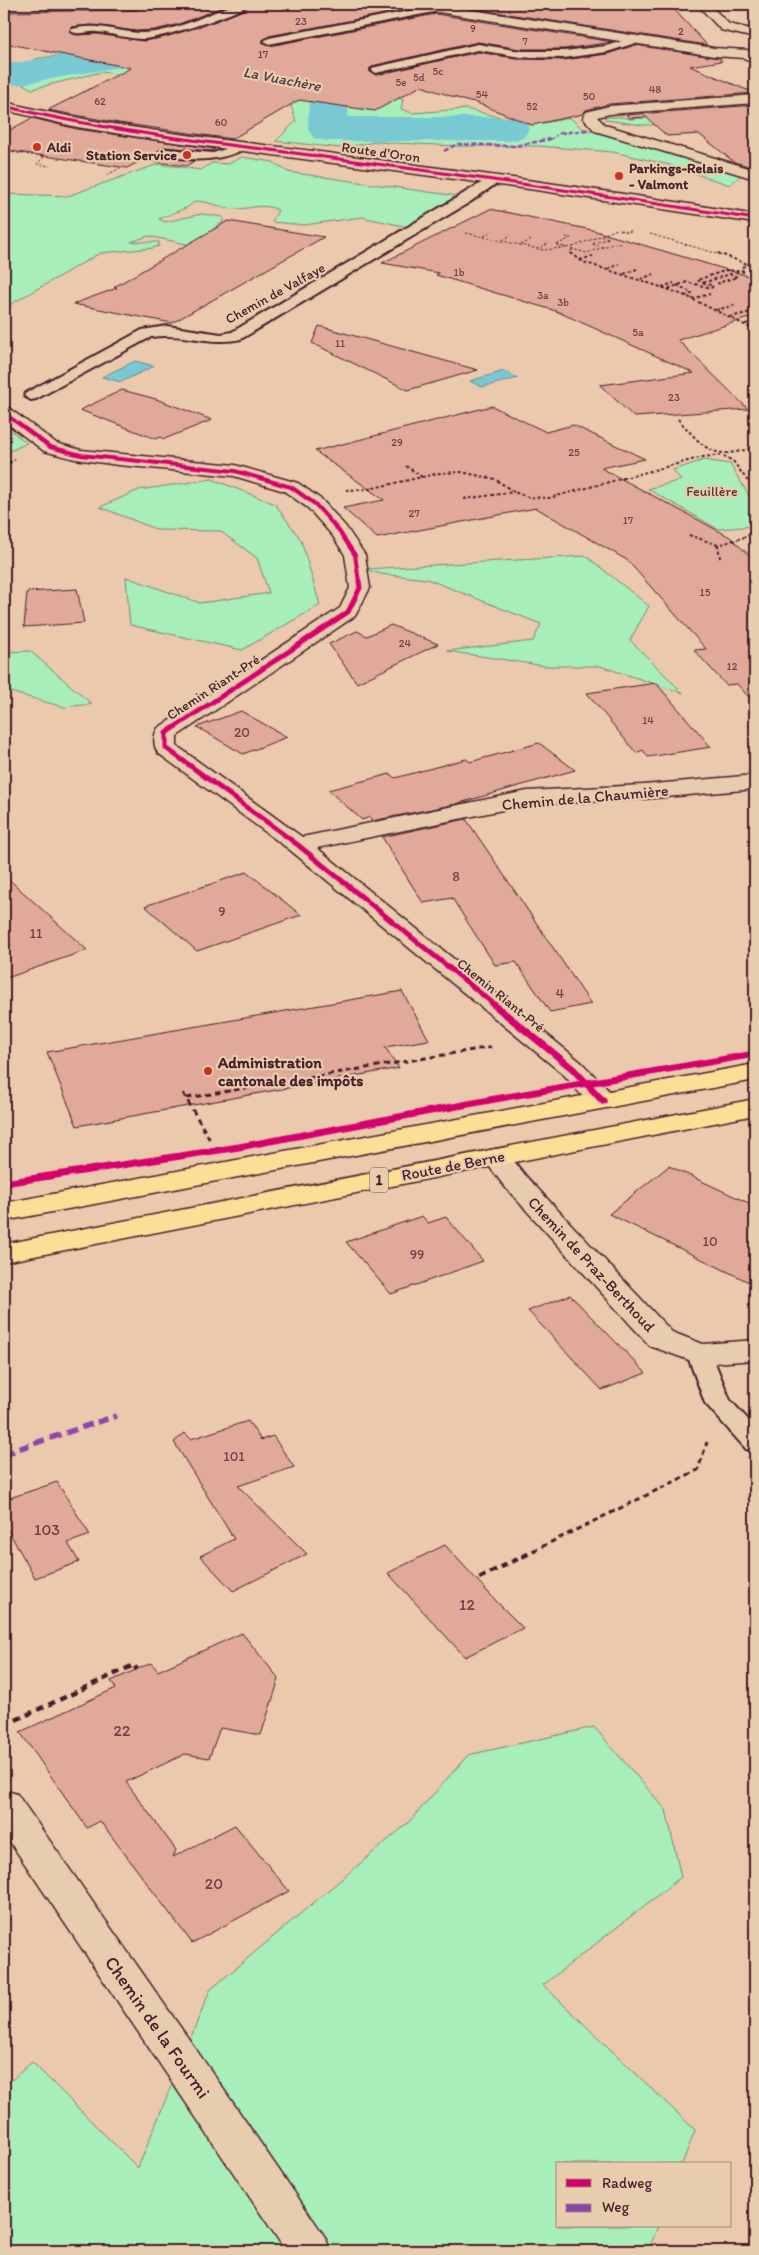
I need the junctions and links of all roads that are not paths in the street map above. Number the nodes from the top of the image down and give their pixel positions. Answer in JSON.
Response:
{"nodes":[{"id":1,"x":244,"y":4,"type":"edge"},
{"id":2,"x":413,"y":4,"type":"edge"},
{"id":3,"x":703,"y":4,"type":"edge"},
{"id":4,"x":440,"y":8,"type":"junction"},
{"id":5,"x":76,"y":31,"type":"dead end"},
{"id":6,"x":755,"y":34,"type":"edge"},
{"id":7,"x":635,"y":40,"type":"junction"},
{"id":8,"x":269,"y":41,"type":"dead end"},
{"id":9,"x":751,"y":56,"type":"edge"},
{"id":10,"x":376,"y":70,"type":"dead end"},
{"id":11,"x":755,"y":99,"type":"edge"},
{"id":12,"x":4,"y":106,"type":"edge"},
{"id":13,"x":241,"y":147,"type":"junction"},
{"id":14,"x":167,"y":151,"type":"dead end"},
{"id":15,"x":755,"y":175,"type":"edge"},
{"id":16,"x":493,"y":180,"type":"junction"},
{"id":17,"x":708,"y":211,"type":"junction"},
{"id":18,"x":755,"y":219,"type":"edge"},
{"id":19,"x":755,"y":227,"type":"edge"},
{"id":20,"x":32,"y":396,"type":"dead end"},
{"id":21,"x":4,"y":413,"type":"edge"},
{"id":22,"x":755,"y":782,"type":"edge"},
{"id":23,"x":298,"y":845,"type":"junction"},
{"id":24,"x":755,"y":1072,"type":"edge"},
{"id":25,"x":603,"y":1101,"type":"junction"},
{"id":26,"x":755,"y":1107,"type":"edge"},
{"id":27,"x":496,"y":1157,"type":"junction"},
{"id":28,"x":4,"y":1212,"type":"edge"},
{"id":29,"x":4,"y":1252,"type":"edge"},
{"id":30,"x":755,"y":1350,"type":"edge"},
{"id":31,"x":700,"y":1354,"type":"junction"},
{"id":32,"x":755,"y":1443,"type":"edge"},
{"id":33,"x":4,"y":1804,"type":"edge"},
{"id":34,"x":310,"y":2251,"type":"edge"}],
"edges":[{"from":1,"to":5,"type":"lane"},
{"from":2,"to":4,"type":"street"},
{"from":3,"to":6,"type":"street"},
{"from":4,"to":7,"type":"street"},
{"from":4,"to":8,"type":"lane"},
{"from":6,"to":9,"type":"street"},
{"from":7,"to":9,"type":"street"},
{"from":7,"to":10,"type":"lane"},
{"from":11,"to":15,"type":"street"},
{"from":12,"to":13,"type":"street","name":"Route d'Oron"},
{"from":13,"to":14,"type":"lane"},
{"from":13,"to":16,"type":"street","name":"Route d'Oron"},
{"from":16,"to":17,"type":"street","name":"Route d'Oron"},
{"from":16,"to":20,"type":"lane","name":"Chemin de Valfaye"},
{"from":17,"to":18,"type":"street","name":"Route d'Oron"},
{"from":17,"to":19,"type":"street"},
{"from":21,"to":23,"type":"street","name":"Chemin Riant-Pré"},
{"from":22,"to":23,"type":"street","name":"Chemin de la Chaumière"},
{"from":23,"to":25,"type":"street","name":"Chemin Riant-Pré"},
{"from":24,"to":25,"type":"main road","number":"1"},
{"from":25,"to":28,"type":"main road","number":"1"},
{"from":26,"to":27,"type":"main road","name":"Route de Berne","number":"1"},
{"from":27,"to":29,"type":"main road","name":"Route de Berne","number":"1"},
{"from":27,"to":31,"type":"street","name":"Chemin de Praz-Berthoud"},
{"from":30,"to":31,"type":"street","name":"Chemin de Praz-Berthoud"},
{"from":31,"to":32,"type":"lane"},
{"from":33,"to":34,"type":"street","name":"Chemin de la Fourmi"}]}
